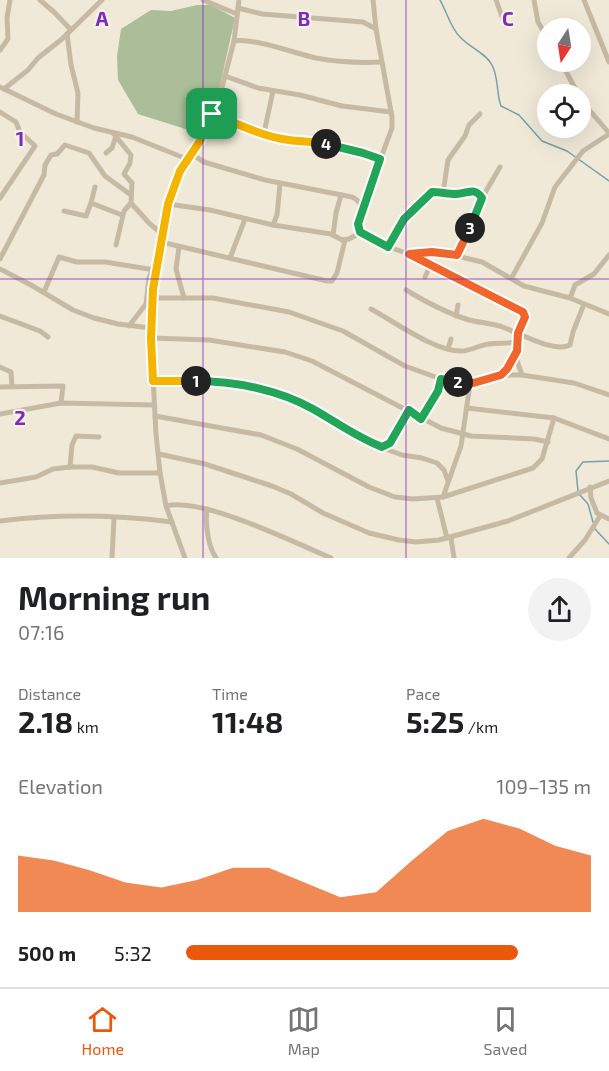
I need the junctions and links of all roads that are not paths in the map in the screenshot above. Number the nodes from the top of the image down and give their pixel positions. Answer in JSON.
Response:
{"nodes":[{"id":1,"x":10,"y":0,"type":"edge"},
{"id":2,"x":40,"y":0,"type":"edge"},
{"id":3,"x":102,"y":0,"type":"edge"},
{"id":4,"x":203,"y":0,"type":"edge"},
{"id":5,"x":239,"y":0,"type":"edge"},
{"id":6,"x":373,"y":0,"type":"edge"},
{"id":7,"x":496,"y":0,"type":"edge"},
{"id":8,"x":534,"y":0,"type":"edge"},
{"id":9,"x":584,"y":0,"type":"edge"},
{"id":10,"x":238,"y":11,"type":"junction"},
{"id":11,"x":537,"y":18,"type":"edge"},
{"id":12,"x":505,"y":25,"type":"dead end"},
{"id":13,"x":376,"y":29,"type":"junction"},
{"id":14,"x":69,"y":32,"type":"junction"},
{"id":15,"x":234,"y":41,"type":"junction"},
{"id":16,"x":0,"y":50,"type":"edge"},
{"id":17,"x":381,"y":62,"type":"junction"},
{"id":18,"x":609,"y":62,"type":"edge"},
{"id":19,"x":225,"y":76,"type":"junction"},
{"id":20,"x":2,"y":88,"type":"edge"},
{"id":21,"x":273,"y":91,"type":"junction"},
{"id":22,"x":0,"y":112,"type":"edge"},
{"id":23,"x":391,"y":112,"type":"junction"},
{"id":24,"x":591,"y":112,"type":"edge"},
{"id":25,"x":212,"y":114,"type":"junction"},
{"id":26,"x":480,"y":114,"type":"dead end"},
{"id":27,"x":77,"y":122,"type":"junction"},
{"id":28,"x":609,"y":133,"type":"edge"},
{"id":29,"x":114,"y":134,"type":"junction"},
{"id":30,"x":264,"y":134,"type":"junction"},
{"id":31,"x":106,"y":153,"type":"dead end"},
{"id":32,"x":189,"y":156,"type":"junction"},
{"id":33,"x":380,"y":159,"type":"junction"},
{"id":34,"x":500,"y":167,"type":"dead end"},
{"id":35,"x":280,"y":184,"type":"junction"},
{"id":36,"x":95,"y":187,"type":"dead end"},
{"id":37,"x":442,"y":193,"type":"junction"},
{"id":38,"x":130,"y":195,"type":"junction"},
{"id":39,"x":341,"y":195,"type":"junction"},
{"id":40,"x":0,"y":198,"type":"edge"},
{"id":41,"x":482,"y":198,"type":"junction"},
{"id":42,"x":91,"y":203,"type":"junction"},
{"id":43,"x":131,"y":203,"type":"junction"},
{"id":44,"x":168,"y":204,"type":"junction"},
{"id":45,"x":362,"y":211,"type":"junction"},
{"id":46,"x":64,"y":212,"type":"dead end"},
{"id":47,"x":122,"y":215,"type":"junction"},
{"id":48,"x":245,"y":219,"type":"junction"},
{"id":49,"x":273,"y":225,"type":"junction"},
{"id":50,"x":360,"y":232,"type":"junction"},
{"id":51,"x":162,"y":234,"type":"junction"},
{"id":52,"x":333,"y":235,"type":"junction"},
{"id":53,"x":345,"y":240,"type":"junction"},
{"id":54,"x":161,"y":242,"type":"junction"},
{"id":55,"x":116,"y":245,"type":"dead end"},
{"id":56,"x":179,"y":247,"type":"junction"},
{"id":57,"x":388,"y":247,"type":"junction"},
{"id":58,"x":409,"y":254,"type":"junction"},
{"id":59,"x":457,"y":255,"type":"junction"},
{"id":60,"x":609,"y":255,"type":"edge"},
{"id":61,"x":230,"y":258,"type":"junction"},
{"id":62,"x":0,"y":259,"type":"edge"},
{"id":63,"x":430,"y":266,"type":"junction"},
{"id":64,"x":0,"y":269,"type":"edge"},
{"id":65,"x":154,"y":270,"type":"junction"},
{"id":66,"x":425,"y":277,"type":"dead end"},
{"id":67,"x":512,"y":277,"type":"junction"},
{"id":68,"x":406,"y":290,"type":"dead end"},
{"id":69,"x":44,"y":292,"type":"junction"},
{"id":70,"x":152,"y":298,"type":"junction"},
{"id":71,"x":184,"y":298,"type":"junction"},
{"id":72,"x":570,"y":298,"type":"junction"},
{"id":73,"x":584,"y":304,"type":"junction"},
{"id":74,"x":458,"y":305,"type":"dead end"},
{"id":75,"x":371,"y":309,"type":"dead end"},
{"id":76,"x":609,"y":314,"type":"edge"},
{"id":77,"x":0,"y":316,"type":"edge"},
{"id":78,"x":456,"y":316,"type":"junction"},
{"id":79,"x":129,"y":326,"type":"junction"},
{"id":80,"x":151,"y":328,"type":"junction"},
{"id":81,"x":518,"y":333,"type":"junction"},
{"id":82,"x":48,"y":337,"type":"dead end"},
{"id":83,"x":151,"y":338,"type":"junction"},
{"id":84,"x":451,"y":339,"type":"dead end"},
{"id":85,"x":517,"y":341,"type":"junction"},
{"id":86,"x":448,"y":349,"type":"junction"},
{"id":87,"x":515,"y":355,"type":"junction"},
{"id":88,"x":0,"y":367,"type":"edge"},
{"id":89,"x":501,"y":375,"type":"junction"},
{"id":90,"x":522,"y":375,"type":"junction"},
{"id":91,"x":441,"y":379,"type":"junction"},
{"id":92,"x":153,"y":381,"type":"junction"},
{"id":93,"x":470,"y":384,"type":"junction"},
{"id":94,"x":12,"y":386,"type":"junction"},
{"id":95,"x":0,"y":387,"type":"edge"},
{"id":96,"x":609,"y":395,"type":"edge"},
{"id":97,"x":61,"y":404,"type":"junction"},
{"id":98,"x":154,"y":405,"type":"junction"},
{"id":99,"x":467,"y":408,"type":"junction"},
{"id":100,"x":409,"y":410,"type":"junction"},
{"id":101,"x":0,"y":414,"type":"edge"},
{"id":102,"x":155,"y":416,"type":"junction"},
{"id":103,"x":554,"y":418,"type":"junction"},
{"id":104,"x":421,"y":419,"type":"junction"},
{"id":105,"x":463,"y":434,"type":"junction"},
{"id":106,"x":99,"y":437,"type":"dead end"},
{"id":107,"x":609,"y":439,"type":"edge"},
{"id":108,"x":548,"y":442,"type":"junction"},
{"id":109,"x":382,"y":447,"type":"junction"},
{"id":110,"x":159,"y":454,"type":"junction"},
{"id":111,"x":70,"y":467,"type":"junction"},
{"id":112,"x":160,"y":473,"type":"junction"},
{"id":113,"x":448,"y":481,"type":"junction"},
{"id":114,"x":609,"y":481,"type":"edge"},
{"id":115,"x":0,"y":483,"type":"edge"},
{"id":116,"x":590,"y":487,"type":"junction"},
{"id":117,"x":440,"y":497,"type":"junction"},
{"id":118,"x":166,"y":506,"type":"junction"},
{"id":119,"x":207,"y":509,"type":"junction"},
{"id":120,"x":600,"y":516,"type":"junction"},
{"id":121,"x":114,"y":518,"type":"junction"},
{"id":122,"x":609,"y":519,"type":"edge"},
{"id":123,"x":0,"y":521,"type":"edge"},
{"id":124,"x":172,"y":522,"type":"junction"},
{"id":125,"x":449,"y":538,"type":"junction"},
{"id":126,"x":112,"y":558,"type":"edge"},
{"id":127,"x":185,"y":558,"type":"edge"},
{"id":128,"x":216,"y":558,"type":"edge"},
{"id":129,"x":331,"y":558,"type":"edge"},
{"id":130,"x":454,"y":558,"type":"edge"},
{"id":131,"x":569,"y":558,"type":"edge"}],
"edges":[{"from":1,"to":16,"type":"street"},
{"from":2,"to":14,"type":"street"},
{"from":3,"to":14,"type":"street"},
{"from":4,"to":10,"type":"street"},
{"from":5,"to":10,"type":"street"},
{"from":6,"to":13,"type":"street"},
{"from":7,"to":12,"type":"street"},
{"from":8,"to":11,"type":"street"},
{"from":9,"to":18,"type":"street"},
{"from":10,"to":13,"type":"street"},
{"from":10,"to":15,"type":"street"},
{"from":13,"to":17,"type":"street"},
{"from":14,"to":20,"type":"street"},
{"from":14,"to":27,"type":"street"},
{"from":15,"to":17,"type":"street"},
{"from":15,"to":19,"type":"street"},
{"from":17,"to":23,"type":"street"},
{"from":19,"to":21,"type":"street"},
{"from":19,"to":25,"type":"street"},
{"from":20,"to":27,"type":"street"},
{"from":21,"to":23,"type":"street"},
{"from":21,"to":30,"type":"street"},
{"from":22,"to":40,"type":"street"},
{"from":23,"to":33,"type":"street"},
{"from":24,"to":28,"type":"street"},
{"from":25,"to":30,"type":"street"},
{"from":25,"to":32,"type":"street"},
{"from":26,"to":37,"type":"street"},
{"from":27,"to":29,"type":"street"},
{"from":28,"to":67,"type":"street"},
{"from":29,"to":31,"type":"street"},
{"from":29,"to":32,"type":"street"},
{"from":29,"to":38,"type":"street"},
{"from":30,"to":33,"type":"street"},
{"from":32,"to":35,"type":"street"},
{"from":32,"to":44,"type":"street"},
{"from":33,"to":45,"type":"street"},
{"from":34,"to":41,"type":"street"},
{"from":35,"to":39,"type":"street"},
{"from":35,"to":49,"type":"street"},
{"from":36,"to":42,"type":"street"},
{"from":37,"to":41,"type":"street"},
{"from":37,"to":57,"type":"street"},
{"from":38,"to":43,"type":"street"},
{"from":38,"to":62,"type":"street"},
{"from":39,"to":45,"type":"street"},
{"from":39,"to":52,"type":"street"},
{"from":41,"to":59,"type":"street"},
{"from":42,"to":46,"type":"street"},
{"from":42,"to":47,"type":"street"},
{"from":43,"to":47,"type":"street"},
{"from":43,"to":51,"type":"street"},
{"from":44,"to":48,"type":"street"},
{"from":44,"to":51,"type":"street"},
{"from":45,"to":50,"type":"street"},
{"from":47,"to":55,"type":"street"},
{"from":48,"to":49,"type":"street"},
{"from":48,"to":61,"type":"street"},
{"from":49,"to":52,"type":"street"},
{"from":50,"to":53,"type":"street"},
{"from":50,"to":57,"type":"street"},
{"from":51,"to":54,"type":"street"},
{"from":52,"to":53,"type":"street"},
{"from":53,"to":61,"type":"street"},
{"from":54,"to":56,"type":"street"},
{"from":54,"to":65,"type":"street"},
{"from":56,"to":61,"type":"street"},
{"from":56,"to":71,"type":"street"},
{"from":57,"to":58,"type":"street"},
{"from":58,"to":59,"type":"street"},
{"from":58,"to":63,"type":"street"},
{"from":59,"to":67,"type":"street"},
{"from":60,"to":72,"type":"street"},
{"from":63,"to":66,"type":"street"},
{"from":63,"to":81,"type":"street"},
{"from":64,"to":69,"type":"street"},
{"from":65,"to":69,"type":"street"},
{"from":65,"to":70,"type":"street"},
{"from":65,"to":79,"type":"street"},
{"from":67,"to":72,"type":"street"},
{"from":68,"to":78,"type":"street"},
{"from":69,"to":79,"type":"street"},
{"from":70,"to":71,"type":"street"},
{"from":70,"to":80,"type":"street"},
{"from":71,"to":91,"type":"street"},
{"from":72,"to":73,"type":"street"},
{"from":73,"to":76,"type":"street"},
{"from":73,"to":81,"type":"street"},
{"from":74,"to":78,"type":"street"},
{"from":75,"to":86,"type":"street"},
{"from":77,"to":82,"type":"street"},
{"from":78,"to":81,"type":"street"},
{"from":79,"to":80,"type":"street"},
{"from":80,"to":83,"type":"street"},
{"from":81,"to":85,"type":"street"},
{"from":83,"to":92,"type":"street"},
{"from":83,"to":100,"type":"street"},
{"from":84,"to":86,"type":"street"},
{"from":85,"to":86,"type":"street"},
{"from":85,"to":87,"type":"street"},
{"from":87,"to":89,"type":"street"},
{"from":87,"to":90,"type":"street"},
{"from":88,"to":94,"type":"street"},
{"from":89,"to":90,"type":"street"},
{"from":89,"to":93,"type":"street"},
{"from":90,"to":96,"type":"street"},
{"from":91,"to":93,"type":"street"},
{"from":91,"to":104,"type":"street"},
{"from":92,"to":98,"type":"street"},
{"from":92,"to":109,"type":"street"},
{"from":93,"to":99,"type":"street"},
{"from":94,"to":95,"type":"street"},
{"from":94,"to":97,"type":"street"},
{"from":97,"to":98,"type":"street"},
{"from":97,"to":101,"type":"street"},
{"from":98,"to":102,"type":"street"},
{"from":99,"to":103,"type":"street"},
{"from":99,"to":105,"type":"street"},
{"from":100,"to":104,"type":"street"},
{"from":100,"to":109,"type":"street"},
{"from":102,"to":110,"type":"street"},
{"from":102,"to":117,"type":"street"},
{"from":103,"to":107,"type":"street"},
{"from":103,"to":108,"type":"street"},
{"from":104,"to":105,"type":"street"},
{"from":105,"to":108,"type":"street"},
{"from":105,"to":113,"type":"street"},
{"from":106,"to":111,"type":"street"},
{"from":108,"to":117,"type":"street"},
{"from":109,"to":113,"type":"street"},
{"from":110,"to":112,"type":"street"},
{"from":110,"to":125,"type":"street"},
{"from":111,"to":112,"type":"street"},
{"from":111,"to":115,"type":"street"},
{"from":112,"to":118,"type":"street"},
{"from":113,"to":117,"type":"street"},
{"from":114,"to":116,"type":"street"},
{"from":116,"to":120,"type":"street"},
{"from":116,"to":125,"type":"street"},
{"from":117,"to":125,"type":"street"},
{"from":118,"to":119,"type":"street"},
{"from":118,"to":124,"type":"street"},
{"from":119,"to":128,"type":"street"},
{"from":119,"to":129,"type":"street"},
{"from":120,"to":122,"type":"street"},
{"from":120,"to":131,"type":"street"},
{"from":121,"to":123,"type":"street"},
{"from":121,"to":124,"type":"street"},
{"from":121,"to":126,"type":"street"},
{"from":124,"to":127,"type":"street"},
{"from":125,"to":130,"type":"street"}]}
